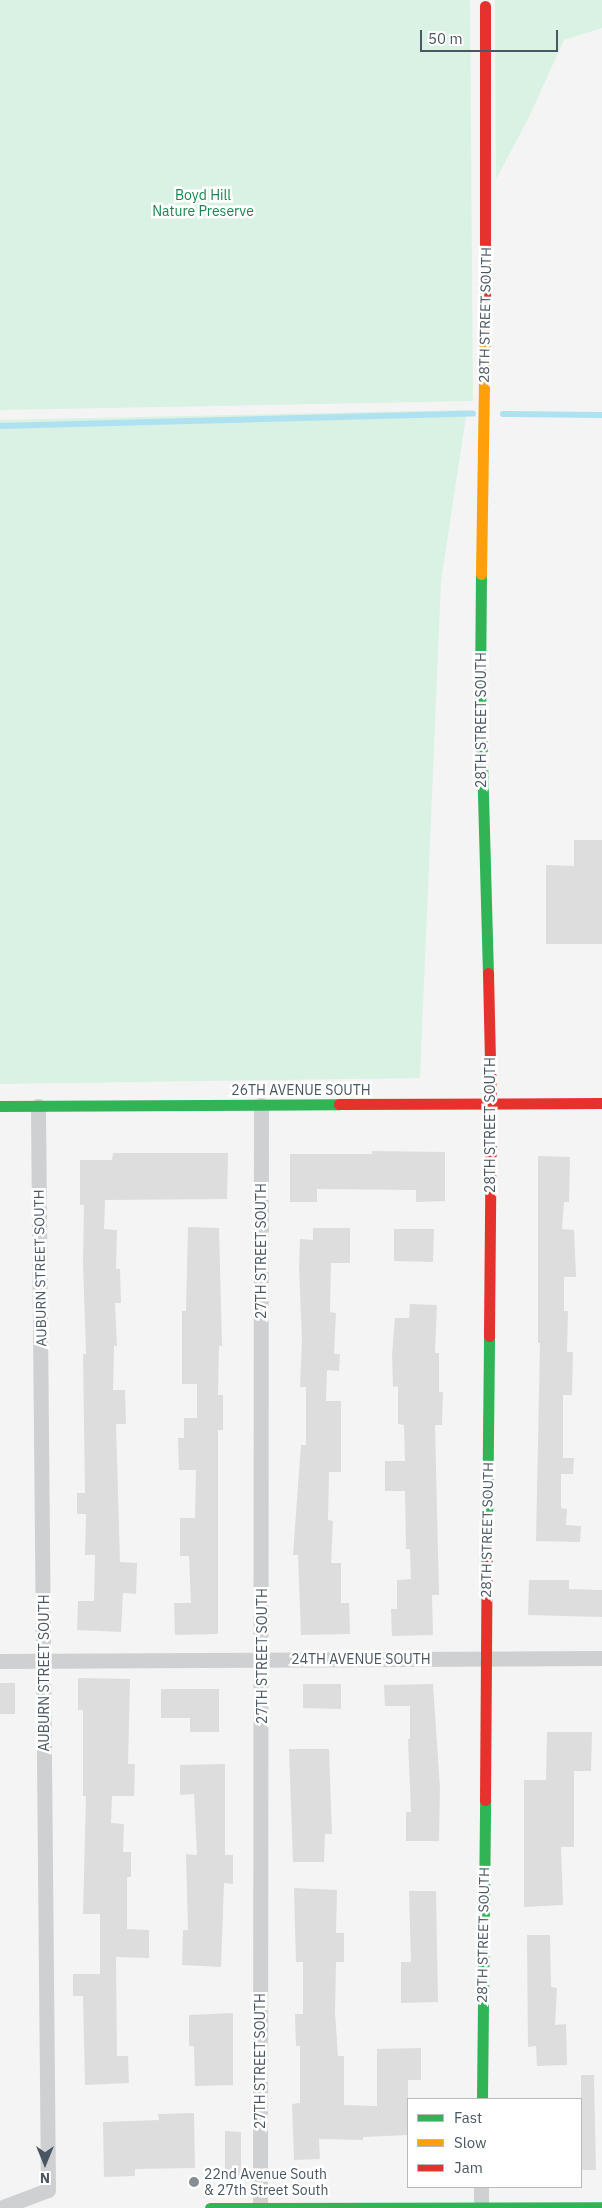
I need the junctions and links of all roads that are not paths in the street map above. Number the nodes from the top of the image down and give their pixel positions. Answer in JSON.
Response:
{"nodes":[{"id":1,"x":485,"y":6,"type":"dead end"},
{"id":2,"x":602,"y":1103,"type":"edge"},
{"id":3,"x":491,"y":1104,"type":"junction"},
{"id":4,"x":261,"y":1105,"type":"junction"},
{"id":5,"x":0,"y":1106,"type":"edge"},
{"id":6,"x":38,"y":1106,"type":"junction"},
{"id":7,"x":602,"y":1658,"type":"edge"},
{"id":8,"x":486,"y":1659,"type":"junction"},
{"id":9,"x":263,"y":1660,"type":"junction"},
{"id":10,"x":0,"y":1661,"type":"edge"},
{"id":11,"x":44,"y":1661,"type":"junction"},
{"id":12,"x":482,"y":2098,"type":"edge"},
{"id":13,"x":481,"y":2188,"type":"edge"},
{"id":14,"x":602,"y":2206,"type":"edge"},
{"id":15,"x":481,"y":2207,"type":"edge"},
{"id":16,"x":554,"y":2207,"type":"edge"},
{"id":17,"x":0,"y":2208,"type":"edge"},
{"id":18,"x":210,"y":2208,"type":"edge"},
{"id":19,"x":260,"y":2208,"type":"edge"},
{"id":20,"x":331,"y":2208,"type":"edge"}],
"edges":[{"from":1,"to":3,"type":"street","name":"28TH STREET SOUTH"},
{"from":2,"to":3,"type":"street","name":"26TH AVENUE SOUTH"},
{"from":3,"to":4,"type":"street","name":"26TH AVENUE SOUTH"},
{"from":3,"to":8,"type":"street","name":"28TH STREET SOUTH"},
{"from":4,"to":6,"type":"street","name":"26TH AVENUE SOUTH"},
{"from":4,"to":9,"type":"street","name":"27TH STREET SOUTH"},
{"from":5,"to":6,"type":"street","name":"26TH AVENUE SOUTH"},
{"from":6,"to":11,"type":"street","name":"AUBURN STREET SOUTH"},
{"from":7,"to":8,"type":"street","name":"24TH AVENUE SOUTH"},
{"from":8,"to":9,"type":"street","name":"24TH AVENUE SOUTH"},
{"from":8,"to":12,"type":"street","name":"28TH STREET SOUTH"},
{"from":9,"to":11,"type":"street","name":"24TH AVENUE SOUTH"},
{"from":9,"to":19,"type":"street","name":"27TH STREET SOUTH"},
{"from":10,"to":11,"type":"street","name":"24TH AVENUE SOUTH"},
{"from":11,"to":17,"type":"street","name":"AUBURN STREET SOUTH"},
{"from":13,"to":15,"type":"street"},
{"from":14,"to":16,"type":"street"},
{"from":15,"to":16,"type":"street"},
{"from":15,"to":20,"type":"street"},
{"from":18,"to":19,"type":"street"},
{"from":19,"to":20,"type":"street"}]}
